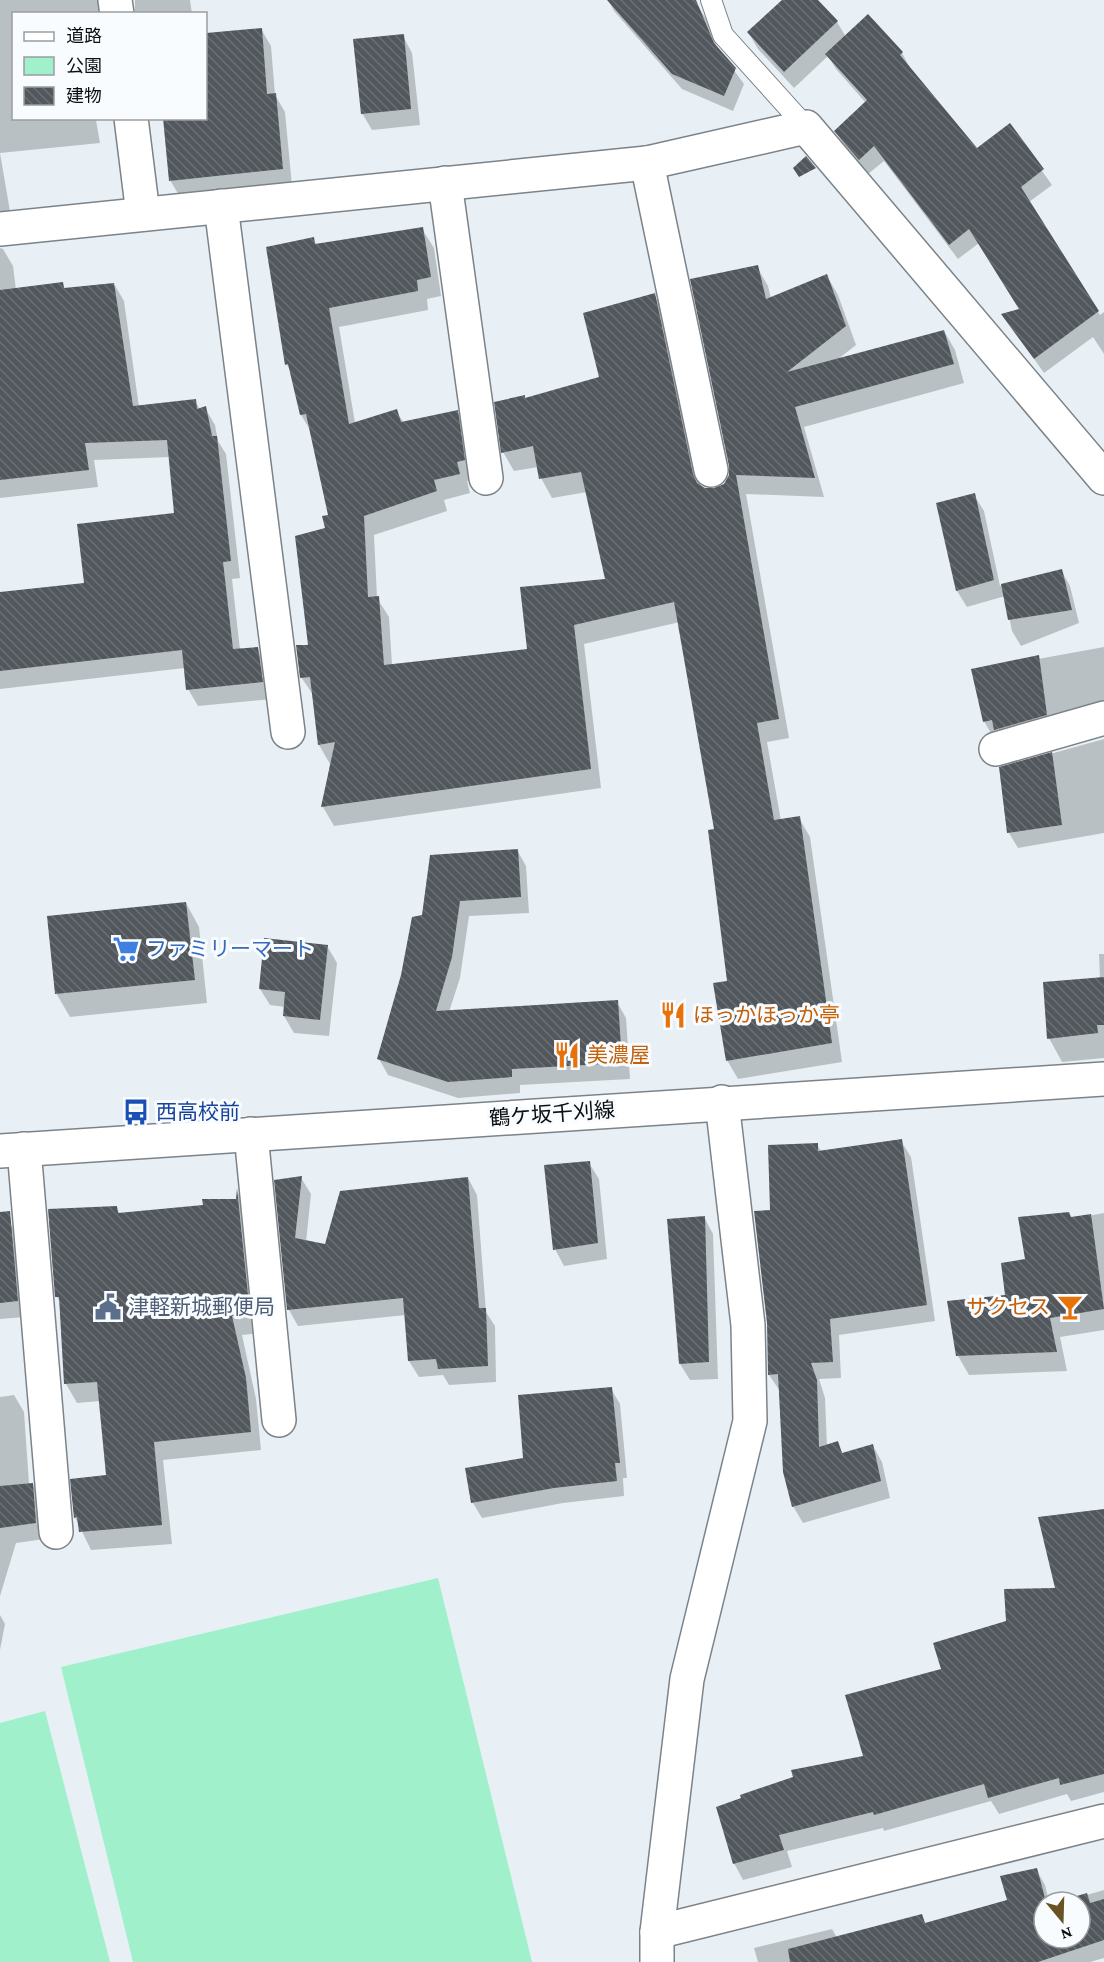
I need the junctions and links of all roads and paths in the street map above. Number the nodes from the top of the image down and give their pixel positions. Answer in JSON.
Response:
{"nodes":[{"id":1,"x":711,"y":0,"type":"edge"},
{"id":2,"x":131,"y":120,"type":"edge"},
{"id":3,"x":806,"y":127,"type":"junction"},
{"id":4,"x":647,"y":163,"type":"junction"},
{"id":5,"x":445,"y":183,"type":"junction"},
{"id":6,"x":221,"y":206,"type":"junction"},
{"id":7,"x":143,"y":214,"type":"junction"},
{"id":8,"x":0,"y":229,"type":"edge"},
{"id":9,"x":711,"y":470,"type":"dead end"},
{"id":10,"x":486,"y":478,"type":"dead end"},
{"id":11,"x":1104,"y":478,"type":"edge"},
{"id":12,"x":1104,"y":718,"type":"edge"},
{"id":13,"x":288,"y":732,"type":"dead end"},
{"id":14,"x":996,"y":749,"type":"dead end"},
{"id":15,"x":1104,"y":1079,"type":"edge"},
{"id":16,"x":722,"y":1102,"type":"junction"},
{"id":17,"x":251,"y":1134,"type":"junction"},
{"id":18,"x":12,"y":1150,"type":"edge"},
{"id":19,"x":279,"y":1420,"type":"dead end"},
{"id":20,"x":56,"y":1532,"type":"dead end"},
{"id":21,"x":1104,"y":1821,"type":"edge"},
{"id":22,"x":657,"y":1947,"type":"edge"}],
"edges":[{"from":1,"to":3,"type":"lane"},
{"from":2,"to":7,"type":"street"},
{"from":3,"to":4,"type":"street"},
{"from":3,"to":11,"type":"street"},
{"from":4,"to":5,"type":"street"},
{"from":4,"to":9,"type":"street"},
{"from":5,"to":6,"type":"street"},
{"from":5,"to":10,"type":"street"},
{"from":6,"to":7,"type":"street"},
{"from":6,"to":13,"type":"street"},
{"from":7,"to":8,"type":"street"},
{"from":12,"to":14,"type":"street"},
{"from":15,"to":16,"type":"street","name":"鶴ケ坂千刈線"},
{"from":16,"to":17,"type":"street","name":"鶴ケ坂千刈線"},
{"from":16,"to":22,"type":"street"},
{"from":17,"to":18,"type":"street","name":"鶴ケ坂千刈線"},
{"from":17,"to":19,"type":"street"},
{"from":18,"to":20,"type":"street"},
{"from":21,"to":22,"type":"street"}]}
